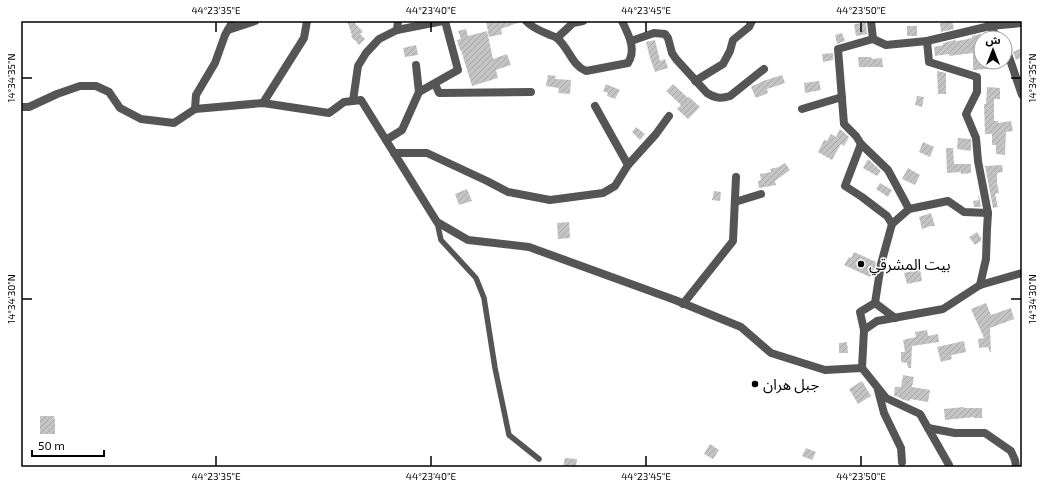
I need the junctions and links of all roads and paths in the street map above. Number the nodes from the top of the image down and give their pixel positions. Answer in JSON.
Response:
{"nodes":[{"id":1,"x":233,"y":21,"type":"edge"},
{"id":2,"x":255,"y":21,"type":"edge"},
{"id":3,"x":307,"y":21,"type":"edge"},
{"id":4,"x":398,"y":21,"type":"edge"},
{"id":5,"x":444,"y":21,"type":"edge"},
{"id":6,"x":526,"y":21,"type":"edge"},
{"id":7,"x":583,"y":21,"type":"edge"},
{"id":8,"x":622,"y":21,"type":"edge"},
{"id":9,"x":752,"y":21,"type":"edge"},
{"id":10,"x":871,"y":21,"type":"edge"},
{"id":11,"x":1022,"y":23,"type":"edge"},
{"id":12,"x":989,"y":24,"type":"edge"},
{"id":13,"x":228,"y":30,"type":"junction"},
{"id":14,"x":397,"y":30,"type":"junction"},
{"id":15,"x":557,"y":38,"type":"junction"},
{"id":16,"x":873,"y":39,"type":"junction"},
{"id":17,"x":631,"y":41,"type":"junction"},
{"id":18,"x":927,"y":41,"type":"junction"},
{"id":19,"x":416,"y":64,"type":"dead end"},
{"id":20,"x":1013,"y":67,"type":"edge"},
{"id":21,"x":764,"y":70,"type":"dead end"},
{"id":22,"x":695,"y":81,"type":"junction"},
{"id":23,"x":435,"y":84,"type":"junction"},
{"id":24,"x":419,"y":92,"type":"junction"},
{"id":25,"x":531,"y":92,"type":"dead end"},
{"id":26,"x":1022,"y":95,"type":"edge"},
{"id":27,"x":842,"y":97,"type":"junction"},
{"id":28,"x":353,"y":101,"type":"junction"},
{"id":29,"x":263,"y":103,"type":"junction"},
{"id":30,"x":595,"y":106,"type":"dead end"},
{"id":31,"x":21,"y":107,"type":"edge"},
{"id":32,"x":195,"y":109,"type":"junction"},
{"id":33,"x":802,"y":110,"type":"dead end"},
{"id":34,"x":669,"y":116,"type":"dead end"},
{"id":35,"x":386,"y":140,"type":"junction"},
{"id":36,"x":861,"y":144,"type":"junction"},
{"id":37,"x":394,"y":153,"type":"junction"},
{"id":38,"x":628,"y":165,"type":"junction"},
{"id":39,"x":736,"y":177,"type":"dead end"},
{"id":40,"x":760,"y":194,"type":"dead end"},
{"id":41,"x":735,"y":202,"type":"junction"},
{"id":42,"x":909,"y":209,"type":"junction"},
{"id":43,"x":988,"y":213,"type":"junction"},
{"id":44,"x":437,"y":222,"type":"junction"},
{"id":45,"x":892,"y":224,"type":"junction"},
{"id":46,"x":1022,"y":273,"type":"edge"},
{"id":47,"x":980,"y":285,"type":"junction"},
{"id":48,"x":875,"y":303,"type":"junction"},
{"id":49,"x":683,"y":304,"type":"junction"},
{"id":50,"x":895,"y":318,"type":"junction"},
{"id":51,"x":864,"y":330,"type":"junction"},
{"id":52,"x":862,"y":368,"type":"junction"},
{"id":53,"x":876,"y":386,"type":"junction"},
{"id":54,"x":928,"y":428,"type":"junction"},
{"id":55,"x":539,"y":459,"type":"dead end"},
{"id":56,"x":902,"y":462,"type":"dead end"},
{"id":57,"x":948,"y":464,"type":"dead end"},
{"id":58,"x":1016,"y":467,"type":"edge"}],
"edges":[{"from":1,"to":13,"type":"street"},
{"from":2,"to":13,"type":"street"},
{"from":3,"to":29,"type":"street"},
{"from":4,"to":14,"type":"street"},
{"from":5,"to":14,"type":"street"},
{"from":5,"to":23,"type":"street"},
{"from":6,"to":15,"type":"street"},
{"from":7,"to":15,"type":"street"},
{"from":8,"to":17,"type":"street"},
{"from":9,"to":22,"type":"street"},
{"from":10,"to":16,"type":"street"},
{"from":11,"to":12,"type":"street"},
{"from":12,"to":18,"type":"street"},
{"from":13,"to":32,"type":"street"},
{"from":14,"to":28,"type":"street"},
{"from":15,"to":17,"type":"street"},
{"from":16,"to":18,"type":"street"},
{"from":16,"to":27,"type":"street"},
{"from":17,"to":22,"type":"street"},
{"from":18,"to":43,"type":"street"},
{"from":19,"to":24,"type":"street"},
{"from":20,"to":26,"type":"street"},
{"from":21,"to":22,"type":"street"},
{"from":23,"to":24,"type":"street"},
{"from":23,"to":25,"type":"street"},
{"from":24,"to":35,"type":"street"},
{"from":27,"to":33,"type":"street"},
{"from":27,"to":36,"type":"street"},
{"from":28,"to":29,"type":"street"},
{"from":28,"to":35,"type":"street"},
{"from":29,"to":32,"type":"street"},
{"from":30,"to":38,"type":"street"},
{"from":31,"to":32,"type":"street"},
{"from":34,"to":38,"type":"street"},
{"from":35,"to":37,"type":"street"},
{"from":36,"to":42,"type":"street"},
{"from":36,"to":45,"type":"street"},
{"from":37,"to":38,"type":"street"},
{"from":37,"to":44,"type":"street"},
{"from":39,"to":41,"type":"street"},
{"from":40,"to":41,"type":"street"},
{"from":41,"to":49,"type":"street"},
{"from":42,"to":43,"type":"street"},
{"from":42,"to":45,"type":"street"},
{"from":43,"to":47,"type":"street"},
{"from":44,"to":49,"type":"street"},
{"from":44,"to":55,"type":"lane"},
{"from":45,"to":48,"type":"street"},
{"from":46,"to":47,"type":"street"},
{"from":47,"to":50,"type":"street"},
{"from":48,"to":50,"type":"street"},
{"from":48,"to":51,"type":"street"},
{"from":49,"to":52,"type":"street"},
{"from":50,"to":51,"type":"street"},
{"from":51,"to":52,"type":"street"},
{"from":52,"to":53,"type":"street"},
{"from":53,"to":54,"type":"street"},
{"from":53,"to":56,"type":"street"},
{"from":54,"to":57,"type":"street"},
{"from":54,"to":58,"type":"street"}]}
